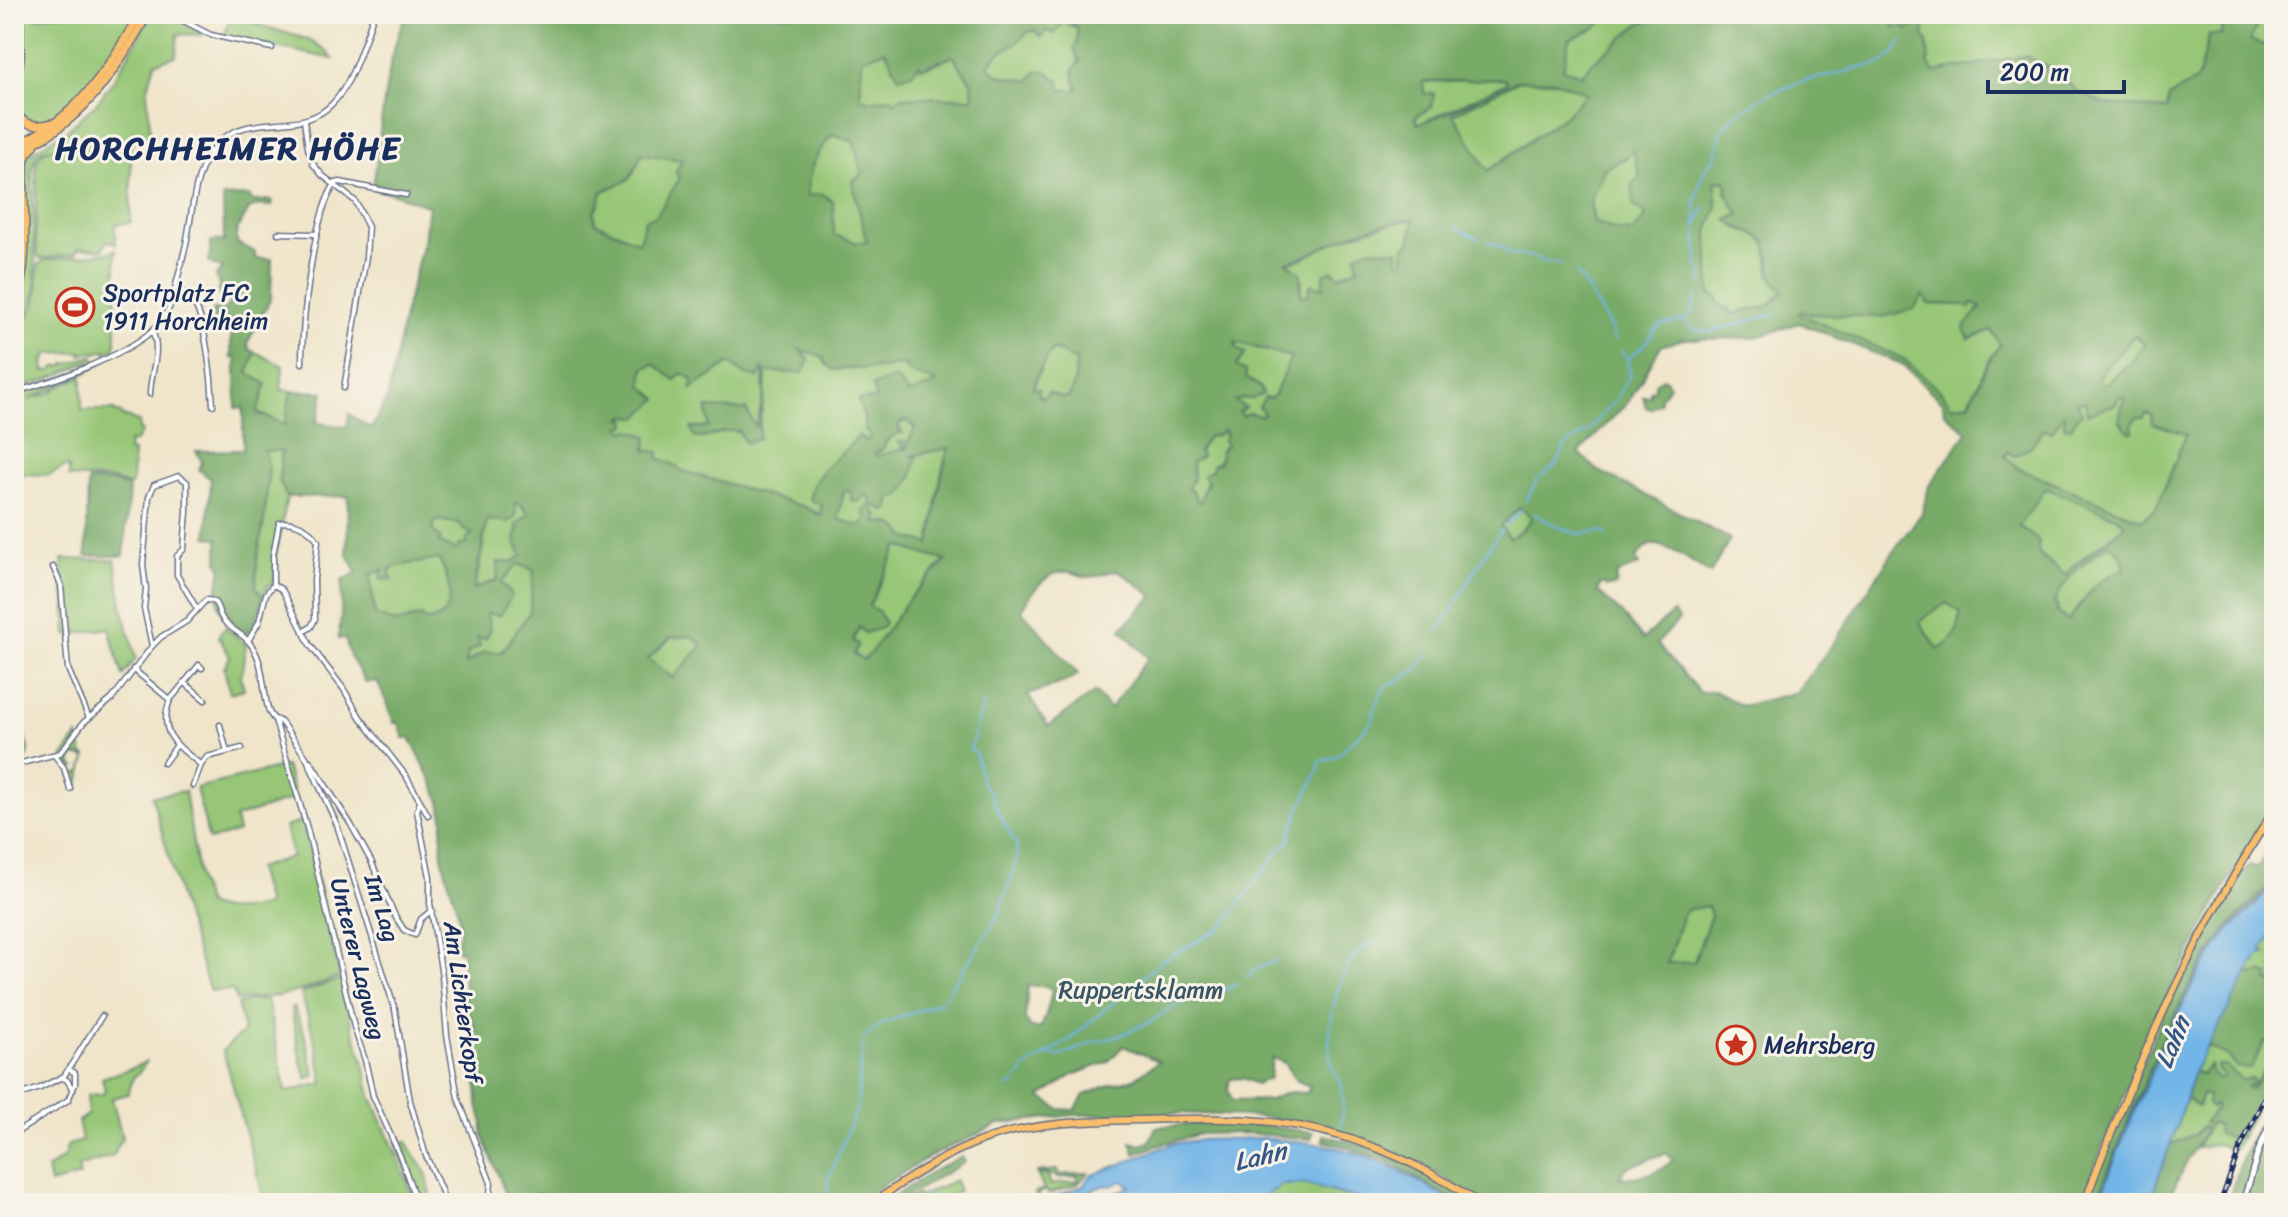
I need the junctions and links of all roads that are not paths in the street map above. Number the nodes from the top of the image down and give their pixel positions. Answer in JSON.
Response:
{"nodes":[{"id":1,"x":20,"y":14,"type":"edge"},
{"id":2,"x":148,"y":14,"type":"edge"},
{"id":3,"x":170,"y":14,"type":"edge"},
{"id":4,"x":374,"y":14,"type":"edge"},
{"id":5,"x":139,"y":19,"type":"edge"},
{"id":6,"x":272,"y":48,"type":"dead end"},
{"id":7,"x":14,"y":103,"type":"edge"},
{"id":8,"x":304,"y":121,"type":"junction"},
{"id":9,"x":58,"y":122,"type":"junction"},
{"id":10,"x":39,"y":142,"type":"junction"},
{"id":11,"x":14,"y":145,"type":"edge"},
{"id":12,"x":14,"y":152,"type":"edge"},
{"id":13,"x":14,"y":178,"type":"edge"},
{"id":14,"x":334,"y":184,"type":"junction"},
{"id":15,"x":406,"y":195,"type":"dead end"},
{"id":16,"x":278,"y":233,"type":"dead end"},
{"id":17,"x":317,"y":234,"type":"junction"},
{"id":18,"x":14,"y":264,"type":"edge"},
{"id":19,"x":175,"y":289,"type":"junction"},
{"id":20,"x":14,"y":302,"type":"edge"},
{"id":21,"x":152,"y":331,"type":"junction"},
{"id":22,"x":302,"y":363,"type":"dead end"},
{"id":23,"x":344,"y":388,"type":"dead end"},
{"id":24,"x":14,"y":392,"type":"edge"},
{"id":25,"x":150,"y":394,"type":"dead end"},
{"id":26,"x":213,"y":405,"type":"dead end"},
{"id":27,"x":53,"y":567,"type":"dead end"},
{"id":28,"x":273,"y":585,"type":"junction"},
{"id":29,"x":197,"y":609,"type":"junction"},
{"id":30,"x":303,"y":632,"type":"junction"},
{"id":31,"x":248,"y":641,"type":"junction"},
{"id":32,"x":152,"y":646,"type":"junction"},
{"id":33,"x":202,"y":668,"type":"dead end"},
{"id":34,"x":133,"y":669,"type":"junction"},
{"id":35,"x":184,"y":682,"type":"junction"},
{"id":36,"x":170,"y":700,"type":"junction"},
{"id":37,"x":205,"y":700,"type":"dead end"},
{"id":38,"x":89,"y":718,"type":"junction"},
{"id":39,"x":275,"y":720,"type":"junction"},
{"id":40,"x":220,"y":725,"type":"dead end"},
{"id":41,"x":177,"y":745,"type":"junction"},
{"id":42,"x":242,"y":748,"type":"dead end"},
{"id":43,"x":227,"y":752,"type":"junction"},
{"id":44,"x":55,"y":756,"type":"junction"},
{"id":45,"x":306,"y":757,"type":"junction"},
{"id":46,"x":15,"y":763,"type":"edge"},
{"id":47,"x":164,"y":763,"type":"dead end"},
{"id":48,"x":201,"y":765,"type":"junction"},
{"id":49,"x":193,"y":786,"type":"dead end"},
{"id":50,"x":70,"y":789,"type":"dead end"},
{"id":51,"x":420,"y":802,"type":"junction"},
{"id":52,"x":2274,"y":810,"type":"edge"},
{"id":53,"x":428,"y":815,"type":"dead end"},
{"id":54,"x":432,"y":910,"type":"junction"},
{"id":55,"x":102,"y":1016,"type":"dead end"},
{"id":56,"x":69,"y":1071,"type":"junction"},
{"id":57,"x":62,"y":1078,"type":"junction"},
{"id":58,"x":72,"y":1088,"type":"junction"},
{"id":59,"x":14,"y":1097,"type":"edge"},
{"id":60,"x":2274,"y":1115,"type":"edge"},
{"id":61,"x":14,"y":1134,"type":"edge"},
{"id":62,"x":884,"y":1195,"type":"junction"},
{"id":63,"x":417,"y":1203,"type":"edge"},
{"id":64,"x":444,"y":1203,"type":"edge"},
{"id":65,"x":489,"y":1203,"type":"edge"},
{"id":66,"x":866,"y":1203,"type":"edge"},
{"id":67,"x":875,"y":1203,"type":"edge"},
{"id":68,"x":1479,"y":1203,"type":"edge"},
{"id":69,"x":2085,"y":1203,"type":"edge"},
{"id":70,"x":2243,"y":1203,"type":"edge"}],
"edges":[{"from":1,"to":7,"type":"highway"},
{"from":2,"to":5,"type":"highway"},
{"from":3,"to":6,"type":"street"},
{"from":4,"to":8,"type":"street"},
{"from":5,"to":9,"type":"highway"},
{"from":5,"to":10,"type":"highway"},
{"from":7,"to":9,"type":"highway"},
{"from":8,"to":14,"type":"street"},
{"from":8,"to":19,"type":"street"},
{"from":9,"to":11,"type":"highway"},
{"from":10,"to":12,"type":"highway"},
{"from":10,"to":20,"type":"highway"},
{"from":13,"to":18,"type":"highway"},
{"from":14,"to":15,"type":"street"},
{"from":14,"to":17,"type":"street"},
{"from":14,"to":23,"type":"street"},
{"from":16,"to":17,"type":"street"},
{"from":17,"to":22,"type":"street"},
{"from":19,"to":21,"type":"street"},
{"from":19,"to":26,"type":"street"},
{"from":21,"to":24,"type":"street"},
{"from":21,"to":25,"type":"street"},
{"from":27,"to":38,"type":"street"},
{"from":28,"to":30,"type":"street","name":"Am Lichterkopf"},
{"from":28,"to":30,"type":"street"},
{"from":28,"to":31,"type":"street"},
{"from":29,"to":31,"type":"street"},
{"from":29,"to":32,"type":"street"},
{"from":29,"to":32,"type":"street"},
{"from":30,"to":51,"type":"street","name":"Am Lichterkopf"},
{"from":31,"to":39,"type":"street","name":"Im Lag"},
{"from":32,"to":34,"type":"street"},
{"from":33,"to":35,"type":"street"},
{"from":34,"to":36,"type":"street"},
{"from":34,"to":38,"type":"street"},
{"from":35,"to":36,"type":"street"},
{"from":35,"to":37,"type":"street"},
{"from":36,"to":41,"type":"street"},
{"from":38,"to":44,"type":"street"},
{"from":39,"to":45,"type":"street","name":"Im Lag"},
{"from":39,"to":63,"type":"street","name":"Unterer Lagweg"},
{"from":40,"to":43,"type":"street"},
{"from":41,"to":47,"type":"street"},
{"from":41,"to":48,"type":"street"},
{"from":42,"to":43,"type":"street"},
{"from":43,"to":48,"type":"street"},
{"from":44,"to":46,"type":"street"},
{"from":44,"to":50,"type":"street"},
{"from":45,"to":54,"type":"street"},
{"from":45,"to":64,"type":"street","name":"Im Lag"},
{"from":48,"to":49,"type":"street"},
{"from":51,"to":53,"type":"street","name":"Am Lichterkopf"},
{"from":51,"to":54,"type":"street","name":"Am Lichterkopf"},
{"from":52,"to":69,"type":"main road"},
{"from":54,"to":65,"type":"street","name":"Am Lichterkopf"},
{"from":55,"to":56,"type":"street"},
{"from":56,"to":57,"type":"street"},
{"from":56,"to":58,"type":"street"},
{"from":57,"to":58,"type":"street"},
{"from":57,"to":59,"type":"street"},
{"from":58,"to":61,"type":"street"},
{"from":60,"to":70,"type":"street"},
{"from":62,"to":66,"type":"main road"},
{"from":62,"to":67,"type":"main road"},
{"from":62,"to":68,"type":"main road"}]}
